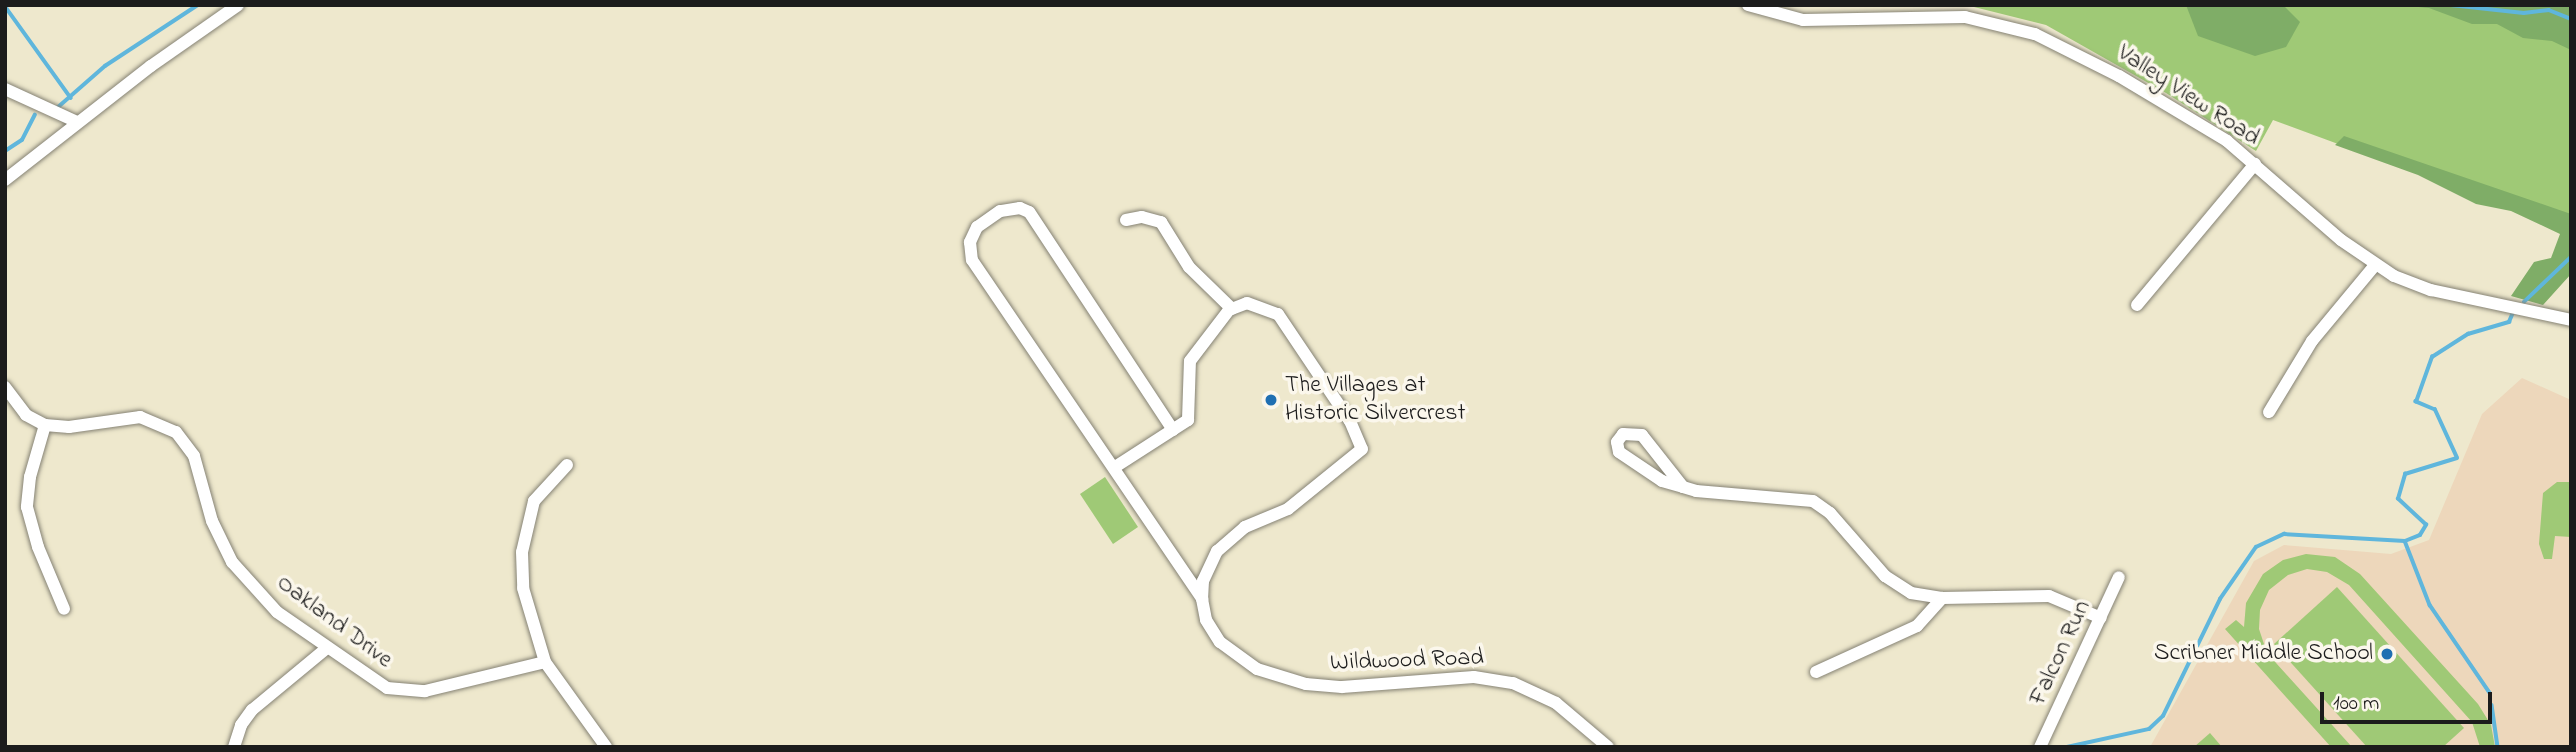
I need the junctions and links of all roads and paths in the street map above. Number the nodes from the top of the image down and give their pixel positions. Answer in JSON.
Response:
{"nodes":[{"id":1,"x":238,"y":5,"type":"edge"},
{"id":2,"x":1748,"y":5,"type":"edge"},
{"id":3,"x":5,"y":89,"type":"edge"},
{"id":4,"x":77,"y":122,"type":"junction"},
{"id":5,"x":2255,"y":164,"type":"junction"},
{"id":6,"x":5,"y":180,"type":"edge"},
{"id":7,"x":1126,"y":220,"type":"dead end"},
{"id":8,"x":2375,"y":265,"type":"junction"},
{"id":9,"x":2137,"y":306,"type":"dead end"},
{"id":10,"x":1232,"y":309,"type":"junction"},
{"id":11,"x":2571,"y":320,"type":"edge"},
{"id":12,"x":5,"y":387,"type":"edge"},
{"id":13,"x":2269,"y":412,"type":"dead end"},
{"id":14,"x":45,"y":425,"type":"junction"},
{"id":15,"x":1173,"y":430,"type":"junction"},
{"id":16,"x":567,"y":465,"type":"dead end"},
{"id":17,"x":1115,"y":467,"type":"junction"},
{"id":18,"x":1683,"y":487,"type":"junction"},
{"id":19,"x":2119,"y":576,"type":"dead end"},
{"id":20,"x":1942,"y":598,"type":"junction"},
{"id":21,"x":1202,"y":599,"type":"junction"},
{"id":22,"x":64,"y":609,"type":"dead end"},
{"id":23,"x":2101,"y":618,"type":"junction"},
{"id":24,"x":327,"y":648,"type":"junction"},
{"id":25,"x":545,"y":662,"type":"junction"},
{"id":26,"x":1816,"y":672,"type":"dead end"},
{"id":27,"x":234,"y":747,"type":"edge"},
{"id":28,"x":606,"y":747,"type":"edge"},
{"id":29,"x":1608,"y":747,"type":"edge"},
{"id":30,"x":2040,"y":747,"type":"edge"}],
"edges":[{"from":1,"to":4,"type":"street"},
{"from":2,"to":5,"type":"street","name":"Valley View Road"},
{"from":3,"to":4,"type":"street"},
{"from":4,"to":6,"type":"street"},
{"from":5,"to":8,"type":"street","name":"Valley View Road"},
{"from":5,"to":9,"type":"street"},
{"from":7,"to":10,"type":"street"},
{"from":8,"to":11,"type":"street","name":"Valley View Road"},
{"from":8,"to":13,"type":"street"},
{"from":10,"to":15,"type":"street"},
{"from":10,"to":21,"type":"street"},
{"from":12,"to":14,"type":"street"},
{"from":14,"to":22,"type":"street"},
{"from":14,"to":24,"type":"street","name":"Oakland Drive"},
{"from":15,"to":17,"type":"street"},
{"from":15,"to":17,"type":"street","name":"Wildwood Road"},
{"from":16,"to":25,"type":"street"},
{"from":17,"to":21,"type":"street","name":"Wildwood Road"},
{"from":18,"to":18,"type":"street"},
{"from":18,"to":20,"type":"street"},
{"from":19,"to":23,"type":"street","name":"Falcon Run"},
{"from":20,"to":23,"type":"street"},
{"from":20,"to":26,"type":"street"},
{"from":21,"to":29,"type":"street","name":"Wildwood Road"},
{"from":23,"to":30,"type":"street","name":"Falcon Run"},
{"from":24,"to":25,"type":"street","name":"Oakland Drive"},
{"from":24,"to":27,"type":"street"},
{"from":25,"to":28,"type":"street"}]}
